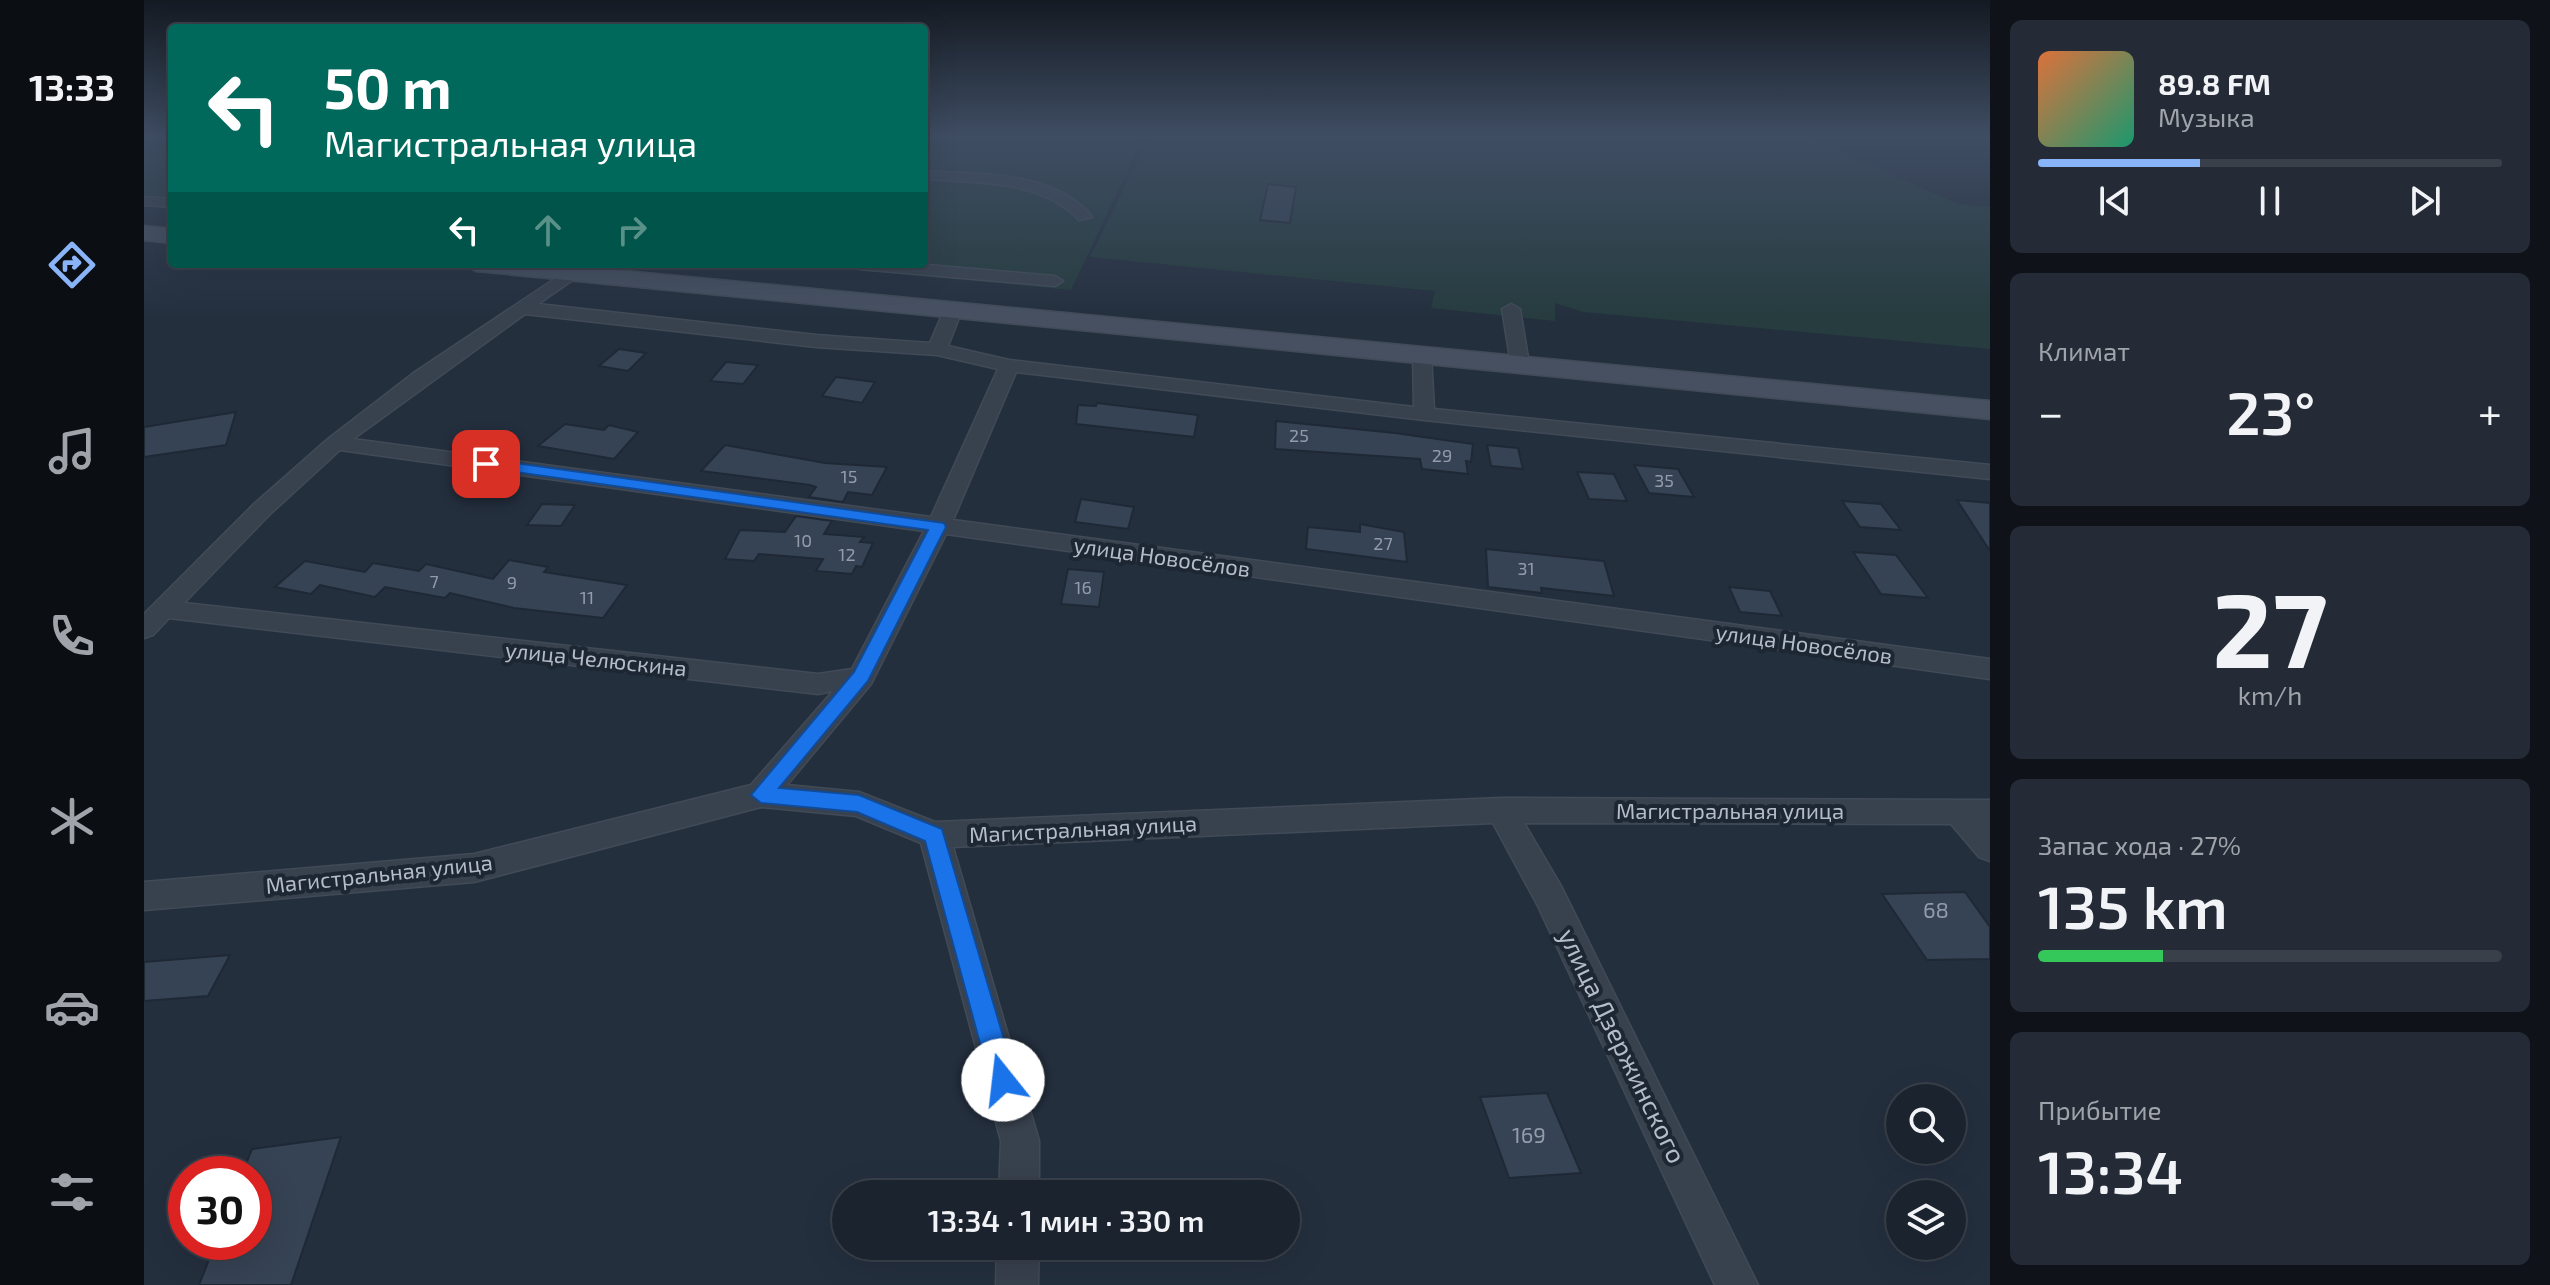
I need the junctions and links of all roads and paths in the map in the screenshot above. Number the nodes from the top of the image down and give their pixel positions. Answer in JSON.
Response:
{"nodes":[{"id":1,"x":1062,"y":197,"type":"edge"},
{"id":2,"x":144,"y":201,"type":"edge"},
{"id":3,"x":168,"y":203,"type":"edge"},
{"id":4,"x":1084,"y":217,"type":"dead end"},
{"id":5,"x":144,"y":233,"type":"edge"},
{"id":6,"x":168,"y":236,"type":"edge"},
{"id":7,"x":518,"y":268,"type":"edge"},
{"id":8,"x":905,"y":268,"type":"edge"},
{"id":9,"x":571,"y":273,"type":"junction"},
{"id":10,"x":1055,"y":281,"type":"dead end"},
{"id":11,"x":522,"y":308,"type":"junction"},
{"id":12,"x":1511,"y":309,"type":"dead end"},
{"id":13,"x":953,"y":310,"type":"junction"},
{"id":14,"x":937,"y":349,"type":"junction"},
{"id":15,"x":1422,"y":355,"type":"junction"},
{"id":16,"x":1520,"y":364,"type":"junction"},
{"id":17,"x":1009,"y":366,"type":"junction"},
{"id":18,"x":1990,"y":410,"type":"edge"},
{"id":19,"x":1424,"y":414,"type":"junction"},
{"id":20,"x":335,"y":443,"type":"junction"},
{"id":21,"x":1990,"y":472,"type":"edge"},
{"id":22,"x":938,"y":527,"type":"junction"},
{"id":23,"x":163,"y":609,"type":"junction"},
{"id":24,"x":144,"y":629,"type":"edge"},
{"id":25,"x":1990,"y":669,"type":"edge"},
{"id":26,"x":861,"y":677,"type":"junction"},
{"id":27,"x":761,"y":795,"type":"junction"},
{"id":28,"x":1501,"y":810,"type":"junction"},
{"id":29,"x":1958,"y":811,"type":"junction"},
{"id":30,"x":1990,"y":812,"type":"edge"},
{"id":31,"x":934,"y":835,"type":"junction"},
{"id":32,"x":1990,"y":848,"type":"edge"},
{"id":33,"x":144,"y":896,"type":"edge"},
{"id":34,"x":1019,"y":1180,"type":"edge"},
{"id":35,"x":1018,"y":1260,"type":"edge"},
{"id":36,"x":1017,"y":1285,"type":"edge"},
{"id":37,"x":1737,"y":1285,"type":"edge"}],
"edges":[{"from":1,"to":4,"type":"street"},
{"from":2,"to":3,"type":"street"},
{"from":5,"to":6,"type":"main road"},
{"from":7,"to":9,"type":"main road"},
{"from":8,"to":10,"type":"street"},
{"from":9,"to":11,"type":"street"},
{"from":9,"to":13,"type":"main road"},
{"from":11,"to":14,"type":"street"},
{"from":11,"to":20,"type":"street"},
{"from":12,"to":16,"type":"street"},
{"from":13,"to":14,"type":"street"},
{"from":13,"to":15,"type":"main road"},
{"from":14,"to":17,"type":"street"},
{"from":15,"to":16,"type":"main road"},
{"from":15,"to":19,"type":"street"},
{"from":16,"to":18,"type":"main road"},
{"from":17,"to":19,"type":"street"},
{"from":17,"to":22,"type":"street"},
{"from":19,"to":21,"type":"street"},
{"from":20,"to":22,"type":"street","name":"улица Новосёлов"},
{"from":20,"to":23,"type":"street"},
{"from":22,"to":25,"type":"street","name":"улица Новосёлов"},
{"from":22,"to":26,"type":"street"},
{"from":23,"to":24,"type":"street"},
{"from":23,"to":26,"type":"street","name":"улица Челюскина"},
{"from":26,"to":27,"type":"street"},
{"from":27,"to":31,"type":"street","name":"Магистральная улица"},
{"from":27,"to":33,"type":"street","name":"Магистральная улица"},
{"from":28,"to":29,"type":"street","name":"Магистральная улица"},
{"from":28,"to":31,"type":"street","name":"Магистральная улица"},
{"from":28,"to":37,"type":"street","name":"улица Дзержинского"},
{"from":29,"to":30,"type":"street","name":"Магистральная улица"},
{"from":29,"to":32,"type":"street"},
{"from":31,"to":34,"type":"street"},
{"from":35,"to":36,"type":"street"}]}
